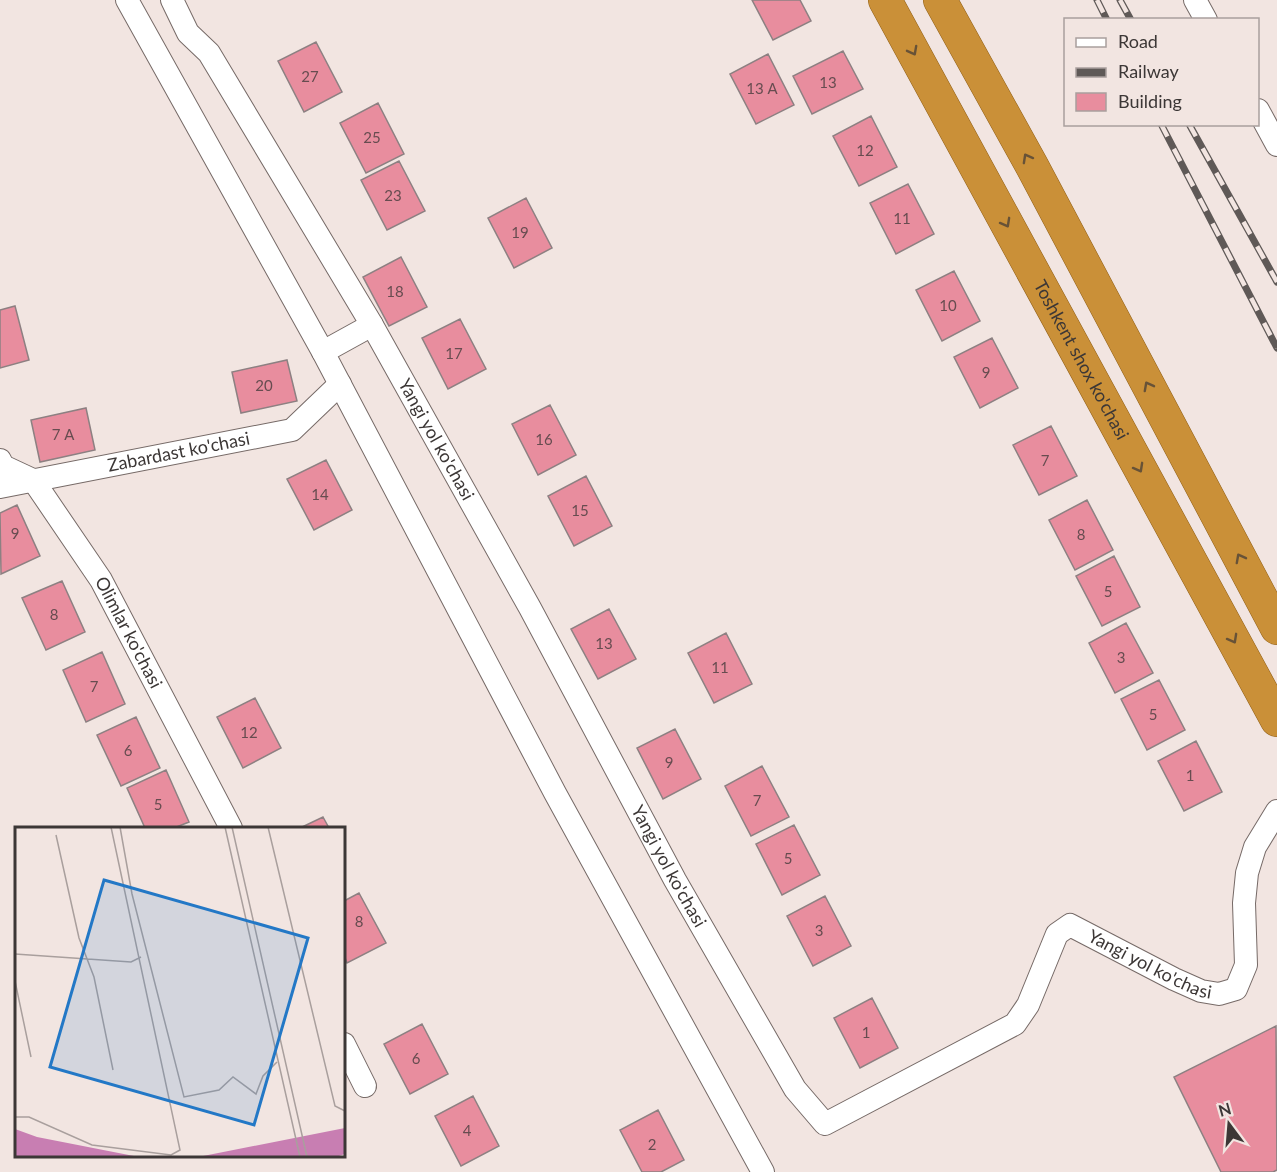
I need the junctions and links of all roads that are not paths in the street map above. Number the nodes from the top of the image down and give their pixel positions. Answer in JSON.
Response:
{"nodes":[{"id":1,"x":128,"y":0,"type":"edge"},
{"id":2,"x":172,"y":0,"type":"edge"},
{"id":3,"x":885,"y":0,"type":"edge"},
{"id":4,"x":940,"y":0,"type":"edge"},
{"id":5,"x":1195,"y":0,"type":"edge"},
{"id":6,"x":1205,"y":18,"type":"edge"},
{"id":7,"x":1259,"y":114,"type":"edge"},
{"id":8,"x":1277,"y":145,"type":"edge"},
{"id":9,"x":372,"y":325,"type":"junction"},
{"id":10,"x":323,"y":352,"type":"junction"},
{"id":11,"x":340,"y":384,"type":"junction"},
{"id":12,"x":0,"y":460,"type":"edge"},
{"id":13,"x":33,"y":480,"type":"junction"},
{"id":14,"x":0,"y":488,"type":"edge"},
{"id":15,"x":1277,"y":628,"type":"edge"},
{"id":16,"x":1277,"y":720,"type":"edge"},
{"id":17,"x":1277,"y":811,"type":"edge"},
{"id":18,"x":230,"y":827,"type":"edge"},
{"id":19,"x":345,"y":1046,"type":"edge"},
{"id":20,"x":365,"y":1086,"type":"dead end"},
{"id":21,"x":763,"y":1172,"type":"edge"}],
"edges":[{"from":1,"to":10,"type":"street"},
{"from":2,"to":9,"type":"street","name":"Yangi yol ko'chasi"},
{"from":3,"to":16,"type":"highway","name":"Toshkent shox ko'chasi","one_way":true},
{"from":15,"to":4,"type":"highway","one_way":true},
{"from":5,"to":6,"type":"street"},
{"from":7,"to":8,"type":"street"},
{"from":9,"to":10,"type":"street"},
{"from":9,"to":17,"type":"street","name":"Yangi yol ko'chasi"},
{"from":10,"to":11,"type":"street"},
{"from":11,"to":13,"type":"street","name":"Zabardast ko'chasi"},
{"from":11,"to":21,"type":"street"},
{"from":12,"to":13,"type":"street"},
{"from":13,"to":14,"type":"street","name":"Zabardast ko'chasi"},
{"from":13,"to":18,"type":"street","name":"Olimlar ko'chasi"},
{"from":19,"to":20,"type":"street"}]}
